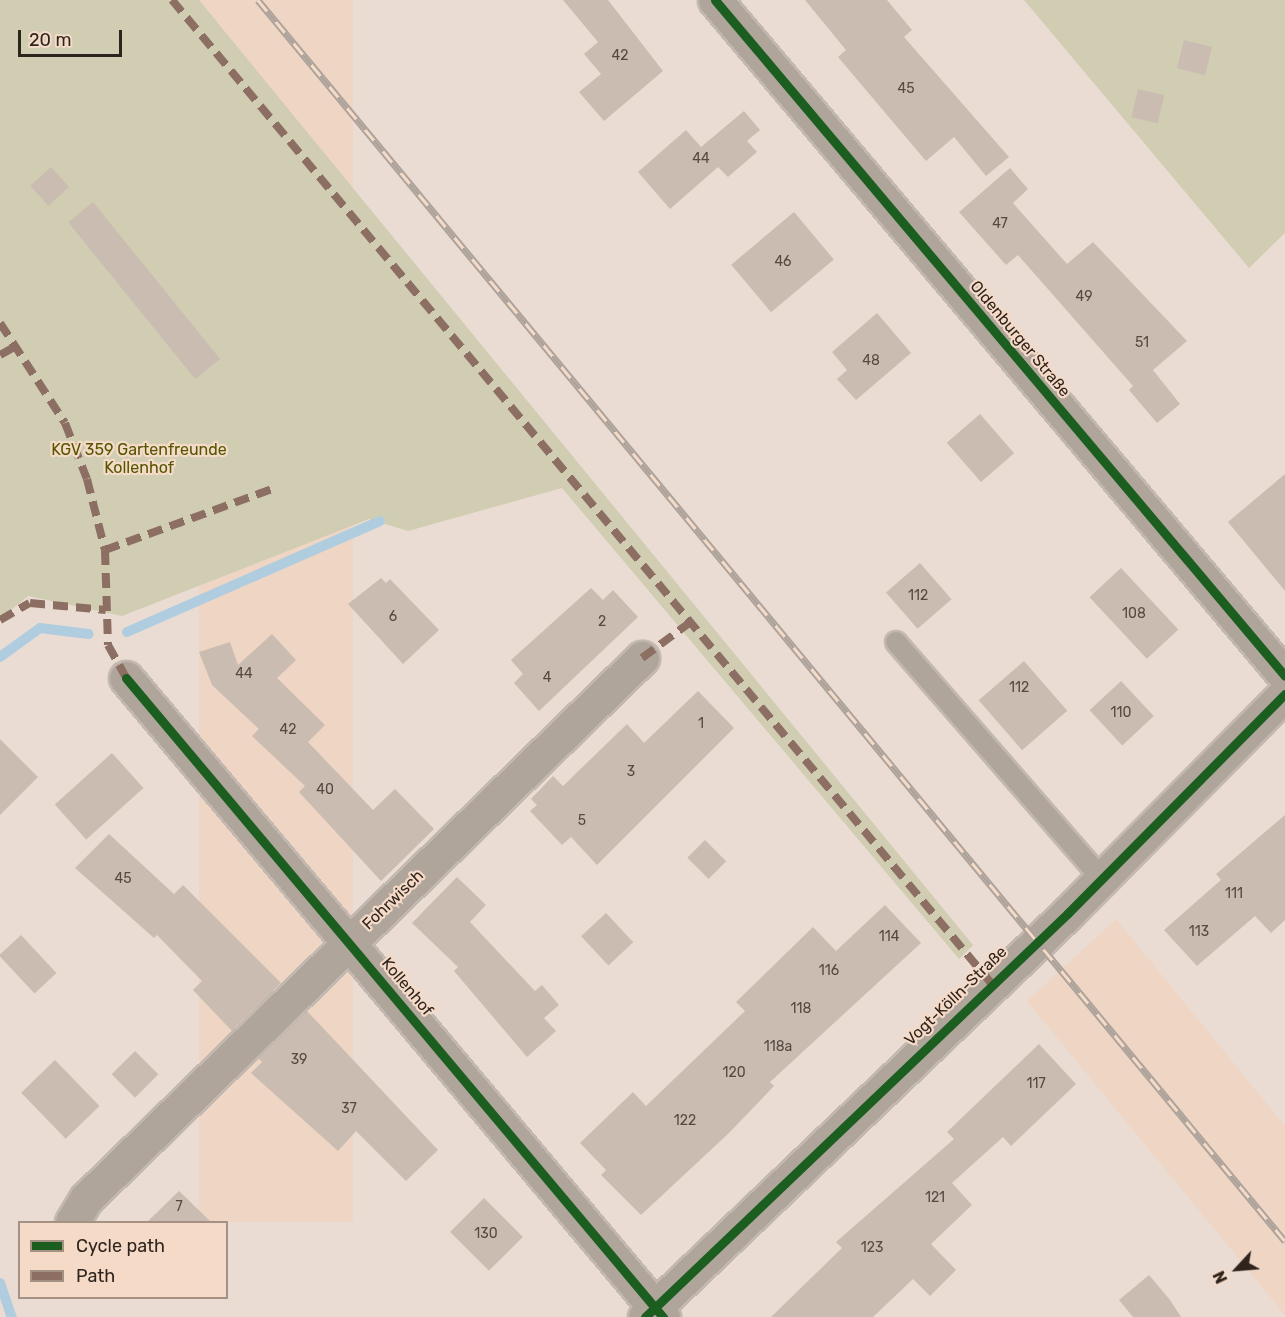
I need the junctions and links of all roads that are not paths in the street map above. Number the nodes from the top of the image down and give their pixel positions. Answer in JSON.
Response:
{"nodes":[{"id":1,"x":725,"y":7,"type":"edge"},
{"id":2,"x":896,"y":642,"type":"dead end"},
{"id":3,"x":642,"y":658,"type":"dead end"},
{"id":4,"x":1285,"y":676,"type":"edge"},
{"id":5,"x":126,"y":678,"type":"dead end"},
{"id":6,"x":1285,"y":694,"type":"edge"},
{"id":7,"x":1102,"y":879,"type":"junction"},
{"id":8,"x":350,"y":942,"type":"junction"},
{"id":9,"x":73,"y":1221,"type":"edge"},
{"id":10,"x":654,"y":1314,"type":"edge"}],
"edges":[{"from":1,"to":4,"type":"street","name":"Oldenburger Straße"},
{"from":2,"to":7,"type":"lane"},
{"from":3,"to":8,"type":"street","name":"Fohrwisch"},
{"from":5,"to":8,"type":"street","name":"Kollenhof"},
{"from":6,"to":7,"type":"street","name":"Vogt-Kölln-Straße"},
{"from":7,"to":10,"type":"street","name":"Vogt-Kölln-Straße"},
{"from":8,"to":9,"type":"street","name":"Fohrwisch"},
{"from":8,"to":10,"type":"street","name":"Kollenhof"}]}
